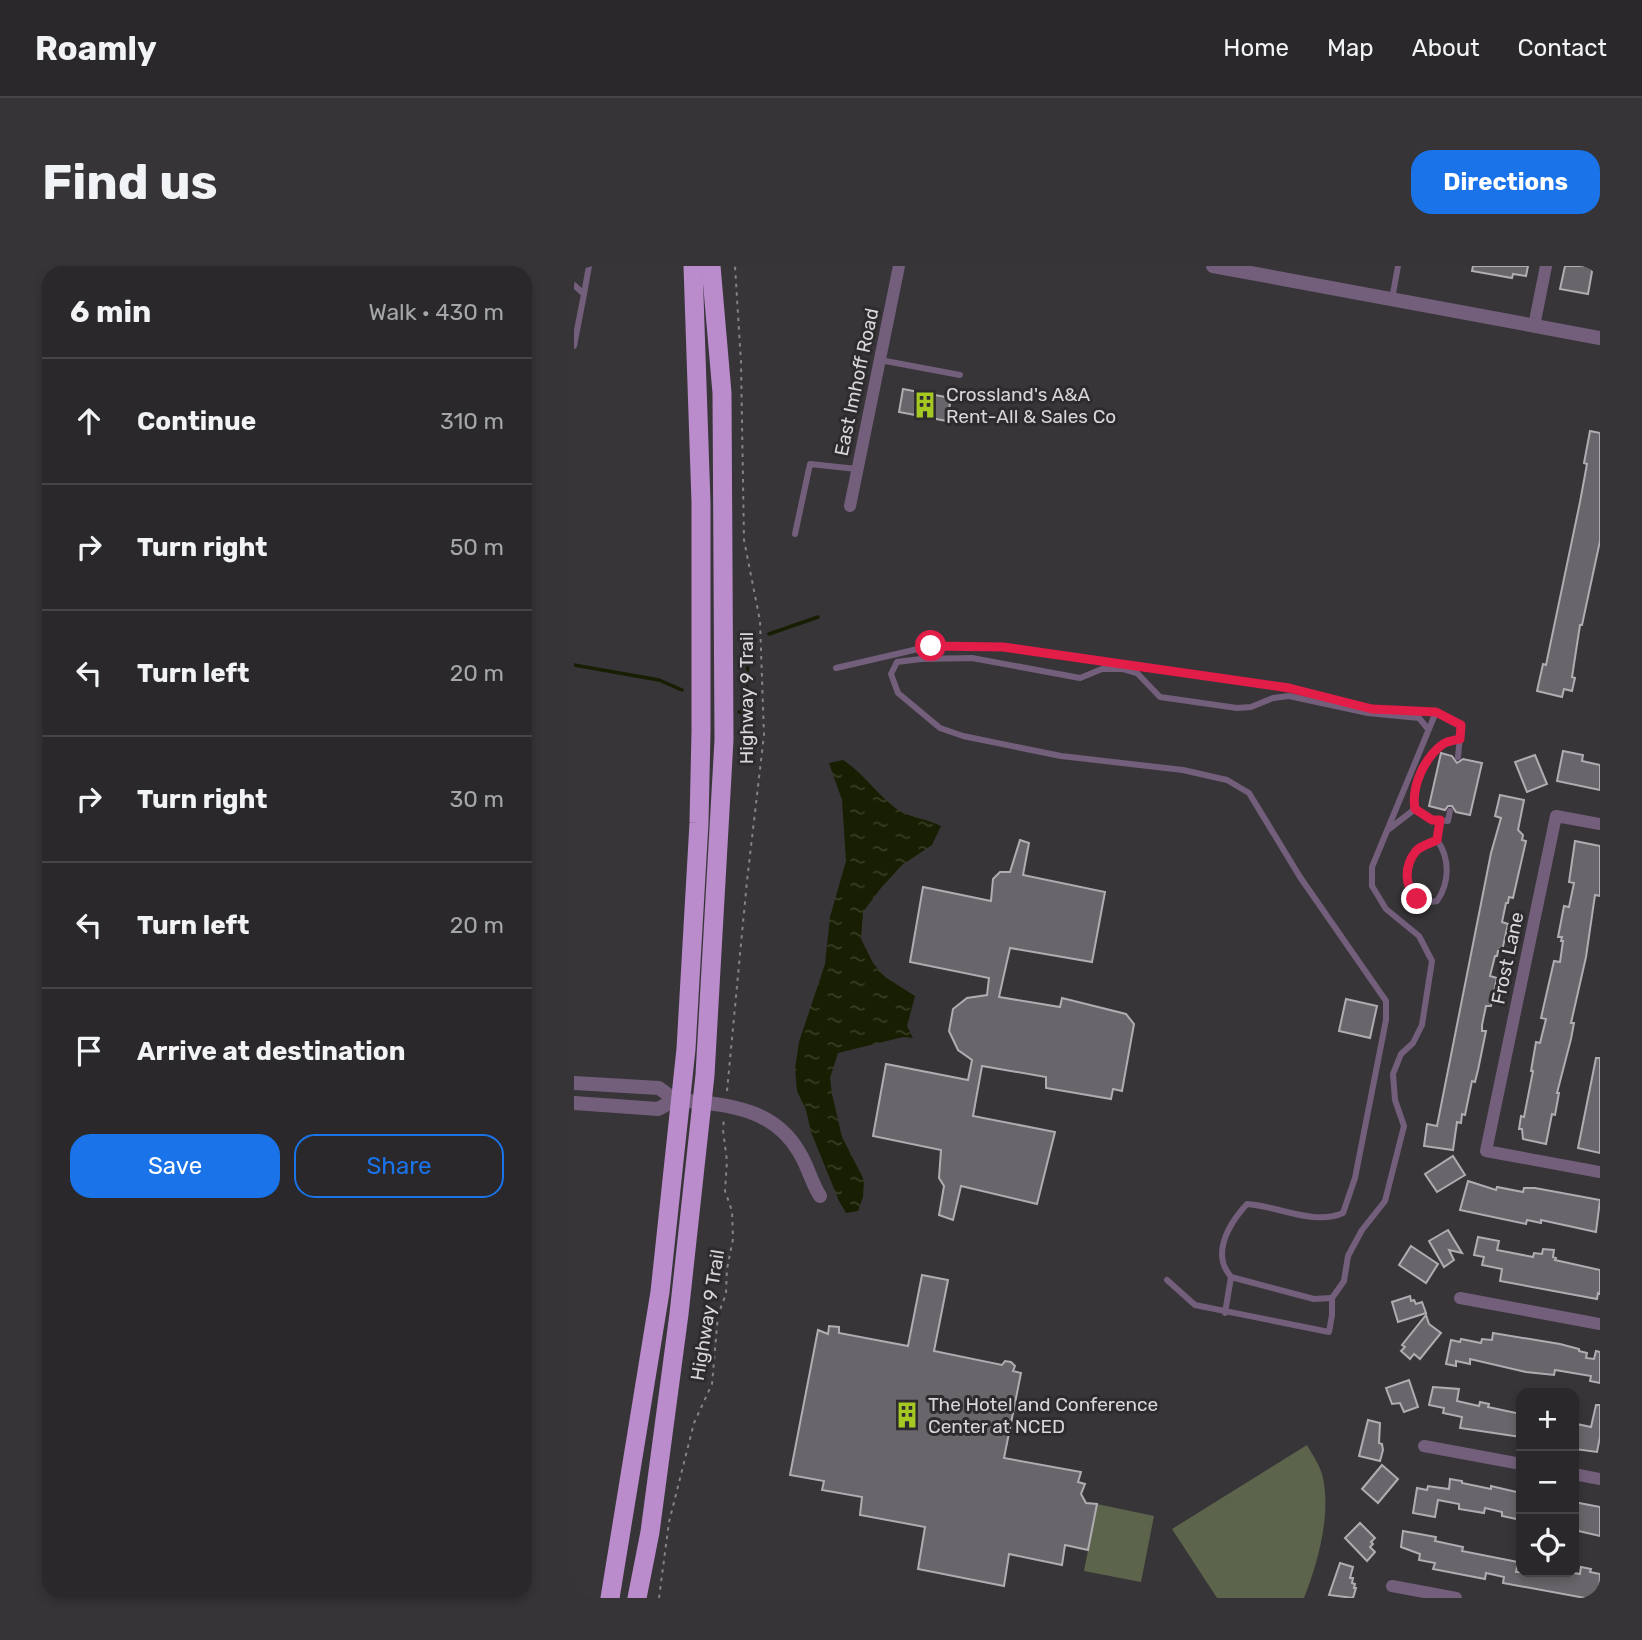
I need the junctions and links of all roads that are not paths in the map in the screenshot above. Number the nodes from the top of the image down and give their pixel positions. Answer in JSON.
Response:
{"nodes":[{"id":1,"x":589,"y":266,"type":"edge"},
{"id":2,"x":693,"y":266,"type":"edge"},
{"id":3,"x":711,"y":266,"type":"edge"},
{"id":4,"x":899,"y":266,"type":"edge"},
{"id":5,"x":1213,"y":266,"type":"edge"},
{"id":6,"x":1398,"y":266,"type":"edge"},
{"id":7,"x":1546,"y":266,"type":"edge"},
{"id":8,"x":574,"y":285,"type":"edge"},
{"id":9,"x":584,"y":294,"type":"junction"},
{"id":10,"x":1392,"y":299,"type":"junction"},
{"id":11,"x":1534,"y":326,"type":"junction"},
{"id":12,"x":1600,"y":338,"type":"edge"},
{"id":13,"x":574,"y":346,"type":"edge"},
{"id":14,"x":880,"y":360,"type":"junction"},
{"id":15,"x":960,"y":375,"type":"dead end"},
{"id":16,"x":857,"y":469,"type":"junction"},
{"id":17,"x":850,"y":506,"type":"dead end"},
{"id":18,"x":795,"y":534,"type":"dead end"},
{"id":19,"x":836,"y":668,"type":"dead end"},
{"id":20,"x":1436,"y":712,"type":"junction"},
{"id":21,"x":1428,"y":729,"type":"junction"},
{"id":22,"x":1460,"y":739,"type":"junction"},
{"id":23,"x":1458,"y":757,"type":"dead end"},
{"id":24,"x":1415,"y":809,"type":"junction"},
{"id":25,"x":1450,"y":811,"type":"dead end"},
{"id":26,"x":1440,"y":820,"type":"junction"},
{"id":27,"x":1600,"y":824,"type":"edge"},
{"id":28,"x":1388,"y":830,"type":"junction"},
{"id":29,"x":1437,"y":840,"type":"junction"},
{"id":30,"x":574,"y":1083,"type":"edge"},
{"id":31,"x":678,"y":1100,"type":"junction"},
{"id":32,"x":574,"y":1103,"type":"edge"},
{"id":33,"x":703,"y":1103,"type":"junction"},
{"id":34,"x":1600,"y":1172,"type":"edge"},
{"id":35,"x":820,"y":1196,"type":"dead end"},
{"id":36,"x":1231,"y":1277,"type":"junction"},
{"id":37,"x":1167,"y":1280,"type":"dead end"},
{"id":38,"x":1332,"y":1298,"type":"junction"},
{"id":39,"x":1460,"y":1298,"type":"dead end"},
{"id":40,"x":1225,"y":1313,"type":"junction"},
{"id":41,"x":1600,"y":1324,"type":"edge"},
{"id":42,"x":1424,"y":1446,"type":"dead end"},
{"id":43,"x":1516,"y":1463,"type":"edge"},
{"id":44,"x":1579,"y":1475,"type":"edge"},
{"id":45,"x":1600,"y":1479,"type":"edge"},
{"id":46,"x":1392,"y":1586,"type":"dead end"},
{"id":47,"x":610,"y":1598,"type":"edge"},
{"id":48,"x":637,"y":1598,"type":"edge"},
{"id":49,"x":1456,"y":1598,"type":"edge"}],
"edges":[{"from":1,"to":9,"type":"lane"},
{"from":2,"to":31,"type":"highway"},
{"from":3,"to":33,"type":"highway"},
{"from":4,"to":14,"type":"street","name":"East Imhoff Road"},
{"from":5,"to":10,"type":"street"},
{"from":6,"to":10,"type":"lane"},
{"from":7,"to":11,"type":"street"},
{"from":8,"to":9,"type":"lane"},
{"from":9,"to":13,"type":"lane"},
{"from":10,"to":11,"type":"street"},
{"from":11,"to":12,"type":"street"},
{"from":14,"to":15,"type":"lane"},
{"from":14,"to":16,"type":"street","name":"East Imhoff Road"},
{"from":16,"to":17,"type":"street","name":"East Imhoff Road"},
{"from":16,"to":18,"type":"lane"},
{"from":19,"to":20,"type":"lane"},
{"from":20,"to":21,"type":"lane"},
{"from":20,"to":22,"type":"lane"},
{"from":21,"to":28,"type":"lane"},
{"from":21,"to":36,"type":"lane"},
{"from":22,"to":23,"type":"lane"},
{"from":22,"to":24,"type":"lane"},
{"from":24,"to":26,"type":"lane"},
{"from":24,"to":28,"type":"lane"},
{"from":25,"to":26,"type":"lane"},
{"from":26,"to":29,"type":"lane"},
{"from":27,"to":34,"type":"street","name":"Frost Lane"},
{"from":28,"to":38,"type":"lane"},
{"from":29,"to":29,"type":"lane"},
{"from":30,"to":31,"type":"street"},
{"from":31,"to":32,"type":"street"},
{"from":31,"to":33,"type":"street"},
{"from":31,"to":47,"type":"highway"},
{"from":33,"to":35,"type":"street"},
{"from":33,"to":48,"type":"highway"},
{"from":36,"to":38,"type":"lane"},
{"from":36,"to":40,"type":"lane"},
{"from":37,"to":40,"type":"lane"},
{"from":38,"to":40,"type":"lane"},
{"from":39,"to":41,"type":"street"},
{"from":42,"to":43,"type":"street"},
{"from":44,"to":45,"type":"street"},
{"from":46,"to":49,"type":"street"}]}
